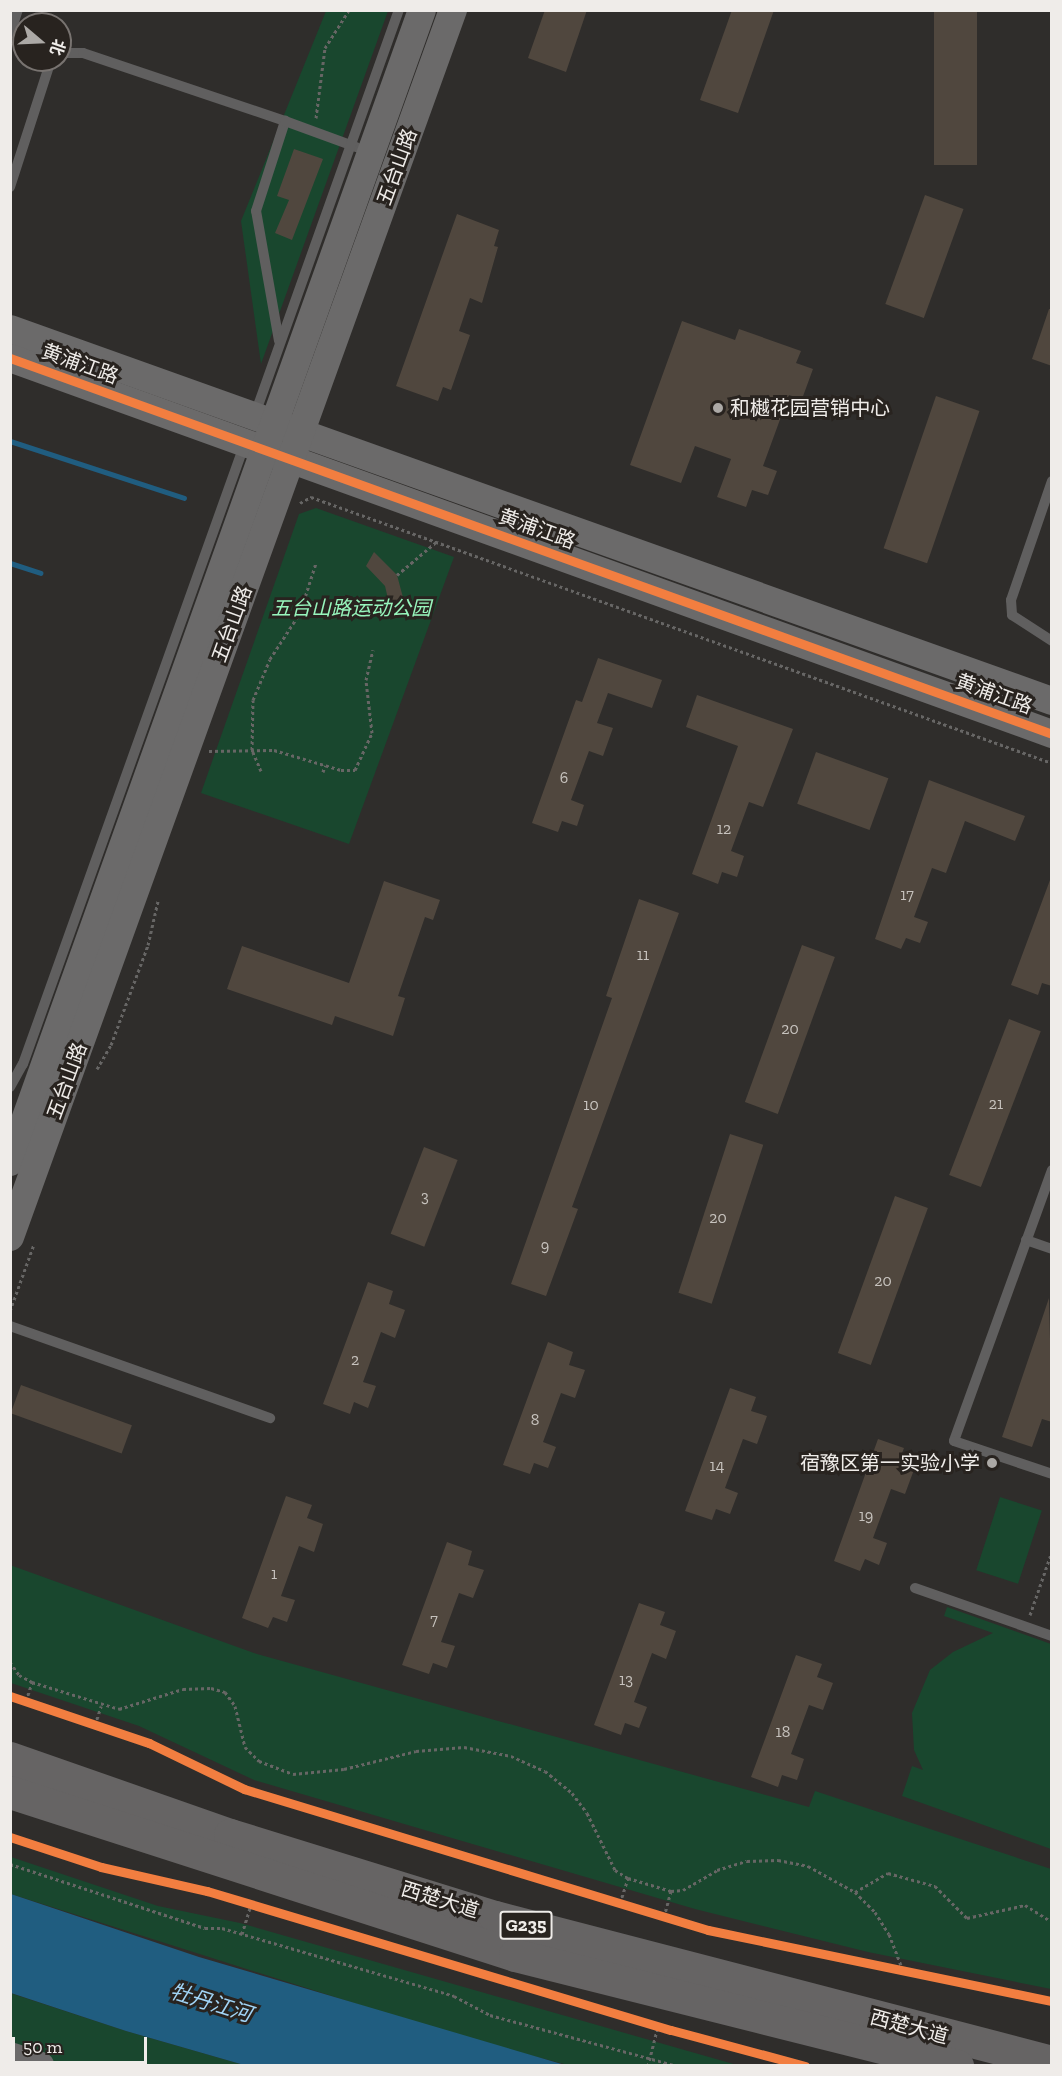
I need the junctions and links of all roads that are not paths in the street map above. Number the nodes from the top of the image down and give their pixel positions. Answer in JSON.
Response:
{"nodes":[{"id":1,"x":18,"y":10,"type":"edge"},
{"id":2,"x":399,"y":10,"type":"edge"},
{"id":3,"x":422,"y":10,"type":"edge"},
{"id":4,"x":453,"y":10,"type":"edge"},
{"id":5,"x":10,"y":34,"type":"edge"},
{"id":6,"x":72,"y":53,"type":"edge"},
{"id":7,"x":47,"y":72,"type":"edge"},
{"id":8,"x":285,"y":121,"type":"junction"},
{"id":9,"x":361,"y":148,"type":"junction"},
{"id":10,"x":10,"y":187,"type":"edge"},
{"id":11,"x":10,"y":329,"type":"edge"},
{"id":12,"x":280,"y":343,"type":"junction"},
{"id":13,"x":10,"y":358,"type":"edge"},
{"id":14,"x":256,"y":432,"type":"junction"},
{"id":15,"x":301,"y":432,"type":"junction"},
{"id":16,"x":291,"y":459,"type":"junction"},
{"id":17,"x":1052,"y":481,"type":"edge"},
{"id":18,"x":1052,"y":641,"type":"edge"},
{"id":19,"x":1052,"y":701,"type":"edge"},
{"id":20,"x":1052,"y":734,"type":"edge"},
{"id":21,"x":10,"y":1087,"type":"edge"},
{"id":22,"x":10,"y":1162,"type":"edge"},
{"id":23,"x":1052,"y":1170,"type":"edge"},
{"id":24,"x":24,"y":1235,"type":"edge"},
{"id":25,"x":1026,"y":1240,"type":"junction"},
{"id":26,"x":1052,"y":1249,"type":"edge"},
{"id":27,"x":10,"y":1326,"type":"edge"},
{"id":28,"x":270,"y":1418,"type":"dead end"},
{"id":29,"x":1052,"y":1474,"type":"edge"},
{"id":30,"x":915,"y":1588,"type":"dead end"},
{"id":31,"x":1052,"y":1636,"type":"edge"},
{"id":32,"x":10,"y":1758,"type":"edge"},
{"id":33,"x":10,"y":1792,"type":"edge"},
{"id":34,"x":10,"y":2056,"type":"edge"},
{"id":35,"x":1052,"y":2062,"type":"edge"},
{"id":36,"x":40,"y":2066,"type":"edge"},
{"id":37,"x":957,"y":2066,"type":"edge"}],
"edges":[{"from":1,"to":5,"type":"lane"},
{"from":2,"to":9,"type":"lane"},
{"from":3,"to":9,"type":"main road","name":"五台山路"},
{"from":4,"to":15,"type":"main road","name":"五台山路"},
{"from":6,"to":8,"type":"lane"},
{"from":7,"to":10,"type":"lane"},
{"from":8,"to":9,"type":"lane"},
{"from":8,"to":12,"type":"lane"},
{"from":9,"to":12,"type":"lane"},
{"from":9,"to":14,"type":"main road","name":"五台山路"},
{"from":11,"to":14,"type":"main road","name":"黄浦江路"},
{"from":12,"to":14,"type":"lane"},
{"from":13,"to":14,"type":"main road","name":"黄浦江路"},
{"from":14,"to":15,"type":"main road","name":"黄浦江路"},
{"from":14,"to":16,"type":"main road","name":"黄浦江路"},
{"from":14,"to":21,"type":"lane"},
{"from":14,"to":22,"type":"main road","name":"五台山路"},
{"from":15,"to":16,"type":"main road","name":"五台山路"},
{"from":15,"to":19,"type":"main road","name":"黄浦江路"},
{"from":16,"to":20,"type":"main road","name":"黄浦江路"},
{"from":16,"to":24,"type":"main road","name":"五台山路"},
{"from":17,"to":18,"type":"lane"},
{"from":23,"to":25,"type":"lane"},
{"from":25,"to":26,"type":"lane"},
{"from":25,"to":29,"type":"lane"},
{"from":27,"to":28,"type":"lane"},
{"from":30,"to":31,"type":"lane"},
{"from":32,"to":35,"type":"highway","name":"西楚大道","number":"G235"},
{"from":33,"to":37,"type":"highway","name":"西楚大道","number":"G235"},
{"from":34,"to":36,"type":"main road"}]}
